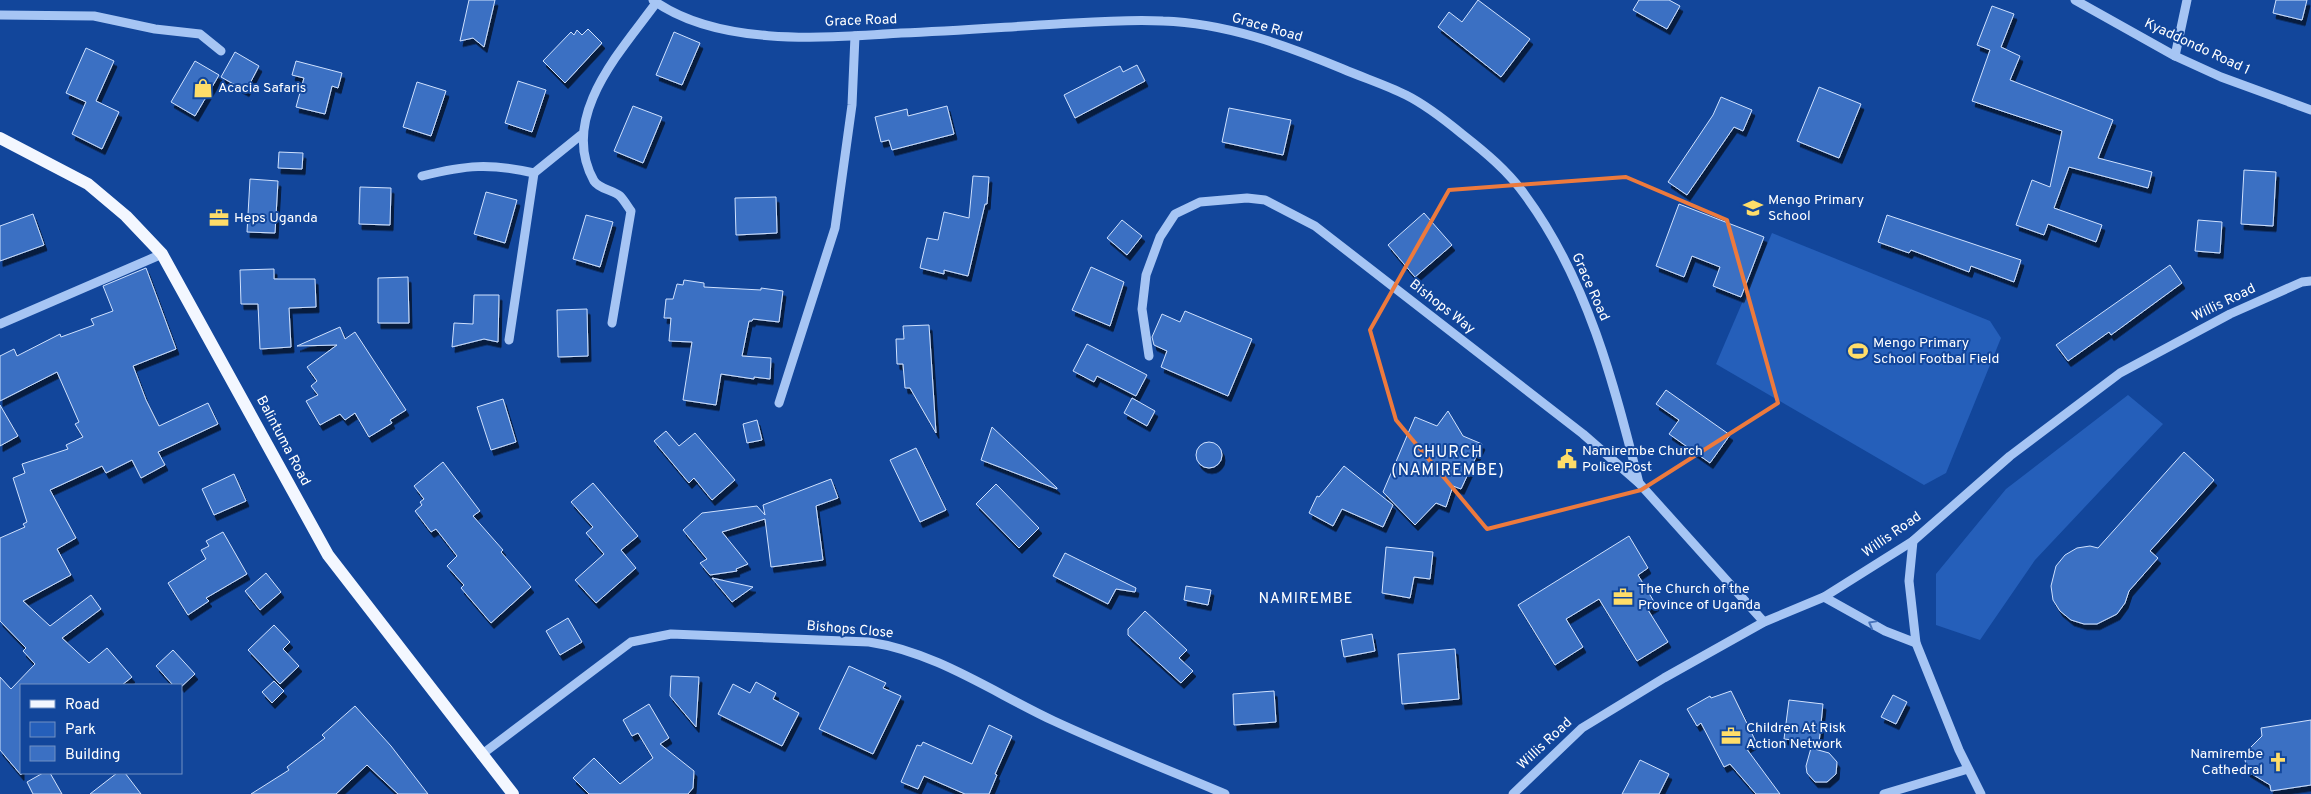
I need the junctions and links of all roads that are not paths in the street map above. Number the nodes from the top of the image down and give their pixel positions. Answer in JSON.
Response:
{"nodes":[{"id":1,"x":2075,"y":0,"type":"edge"},
{"id":2,"x":2187,"y":0,"type":"edge"},
{"id":3,"x":654,"y":1,"type":"edge"},
{"id":4,"x":0,"y":15,"type":"edge"},
{"id":5,"x":855,"y":36,"type":"junction"},
{"id":6,"x":221,"y":51,"type":"dead end"},
{"id":7,"x":2175,"y":56,"type":"junction"},
{"id":8,"x":2311,"y":110,"type":"edge"},
{"id":9,"x":581,"y":135,"type":"junction"},
{"id":10,"x":0,"y":138,"type":"edge"},
{"id":11,"x":534,"y":173,"type":"junction"},
{"id":12,"x":422,"y":176,"type":"dead end"},
{"id":13,"x":162,"y":254,"type":"junction"},
{"id":14,"x":2311,"y":281,"type":"edge"},
{"id":15,"x":612,"y":323,"type":"dead end"},
{"id":16,"x":0,"y":324,"type":"edge"},
{"id":17,"x":509,"y":340,"type":"dead end"},
{"id":18,"x":1149,"y":356,"type":"dead end"},
{"id":19,"x":779,"y":403,"type":"dead end"},
{"id":20,"x":1639,"y":483,"type":"junction"},
{"id":21,"x":1913,"y":541,"type":"junction"},
{"id":22,"x":1824,"y":597,"type":"junction"},
{"id":23,"x":1764,"y":622,"type":"junction"},
{"id":24,"x":1916,"y":643,"type":"junction"},
{"id":25,"x":481,"y":755,"type":"junction"},
{"id":26,"x":1968,"y":769,"type":"junction"},
{"id":27,"x":513,"y":794,"type":"edge"},
{"id":28,"x":1225,"y":794,"type":"edge"},
{"id":29,"x":1513,"y":794,"type":"edge"},
{"id":30,"x":1884,"y":794,"type":"edge"},
{"id":31,"x":1981,"y":794,"type":"edge"}],
"edges":[{"from":1,"to":7,"type":"street","name":"Kyaddondo Road 1"},
{"from":2,"to":7,"type":"street"},
{"from":3,"to":5,"type":"street","name":"Grace Road"},
{"from":3,"to":9,"type":"street"},
{"from":4,"to":6,"type":"street"},
{"from":5,"to":19,"type":"street"},
{"from":5,"to":20,"type":"street","name":"Grace Road"},
{"from":7,"to":8,"type":"street","name":"Kyaddondo Road 1"},
{"from":9,"to":11,"type":"street"},
{"from":9,"to":15,"type":"street"},
{"from":10,"to":13,"type":"main road","name":"Balintuma Road"},
{"from":11,"to":12,"type":"street"},
{"from":11,"to":17,"type":"street"},
{"from":13,"to":16,"type":"street"},
{"from":13,"to":25,"type":"main road","name":"Balintuma Road"},
{"from":14,"to":21,"type":"street","name":"Willis Road"},
{"from":18,"to":20,"type":"street","name":"Bishops Way"},
{"from":20,"to":23,"type":"street","name":"Bishops Way"},
{"from":21,"to":22,"type":"street","name":"Willis Road"},
{"from":21,"to":24,"type":"street"},
{"from":22,"to":23,"type":"street","name":"Willis Road"},
{"from":24,"to":22,"type":"street","one_way":true},
{"from":23,"to":29,"type":"street","name":"Willis Road"},
{"from":24,"to":26,"type":"street"},
{"from":25,"to":27,"type":"main road","name":"Balintuma Road"},
{"from":25,"to":28,"type":"street","name":"Bishops Close"},
{"from":26,"to":30,"type":"street"},
{"from":26,"to":31,"type":"street"}]}
